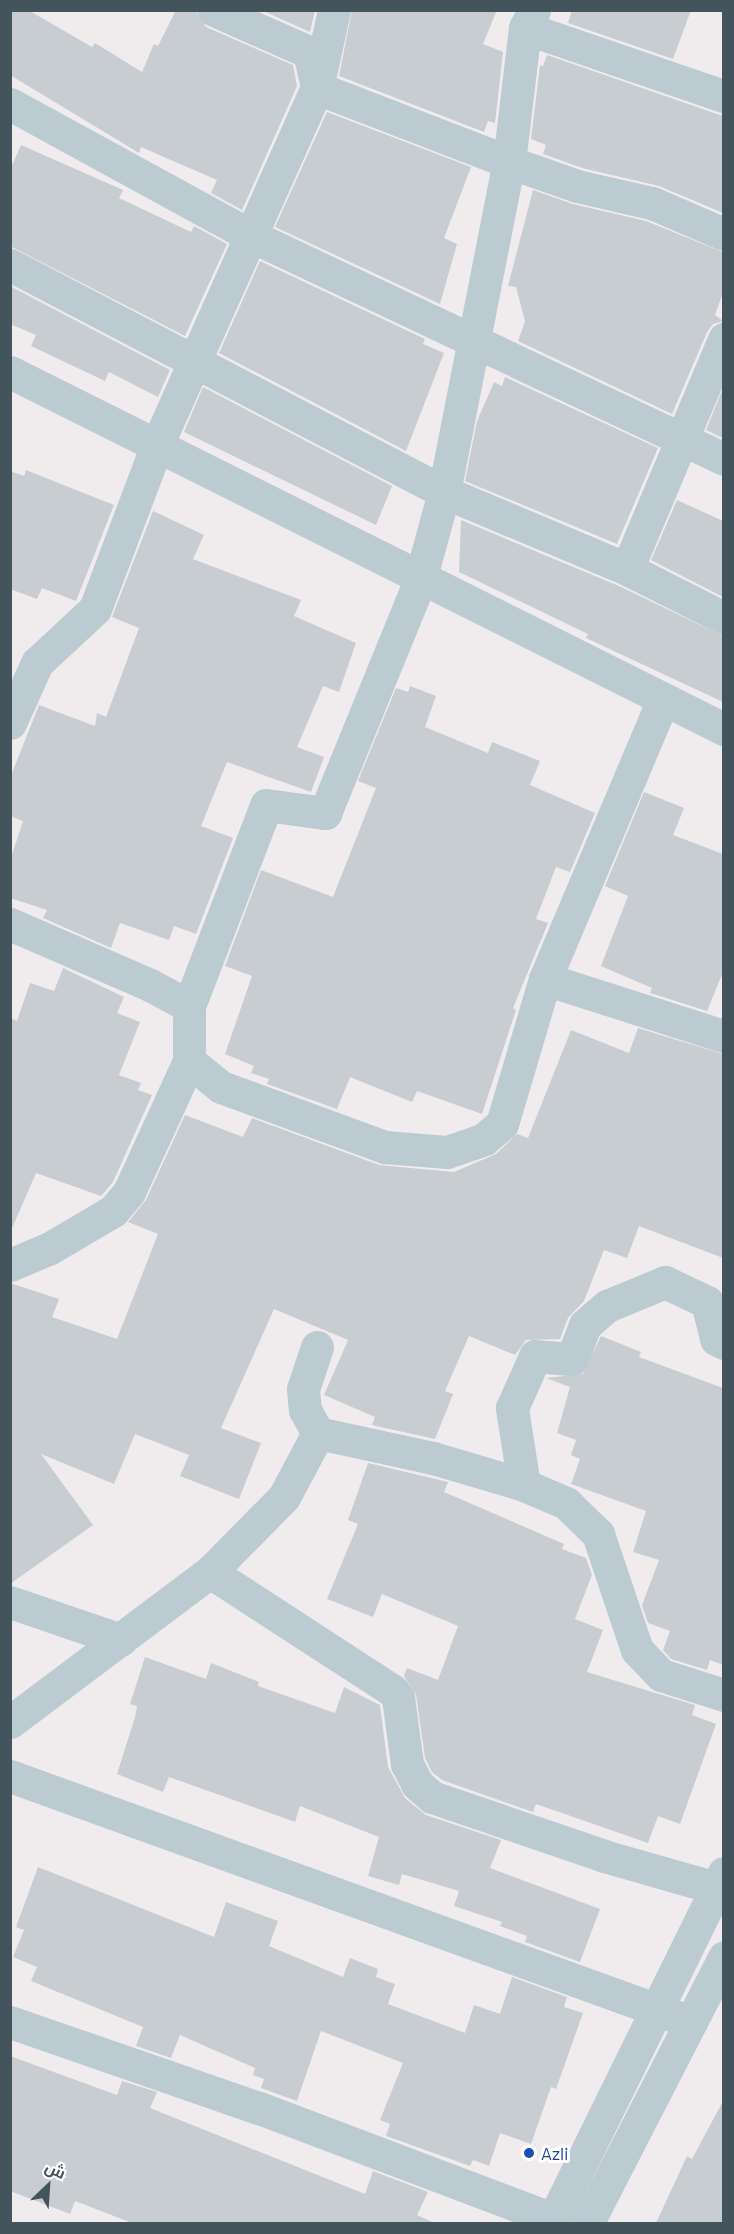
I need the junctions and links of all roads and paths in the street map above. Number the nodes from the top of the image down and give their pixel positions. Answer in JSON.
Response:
{"nodes":[{"id":1,"x":214,"y":10,"type":"edge"},
{"id":2,"x":334,"y":10,"type":"edge"},
{"id":3,"x":530,"y":20,"type":"edge"},
{"id":4,"x":317,"y":87,"type":"junction"},
{"id":5,"x":723,"y":96,"type":"edge"},
{"id":6,"x":10,"y":104,"type":"edge"},
{"id":7,"x":509,"y":162,"type":"junction"},
{"id":8,"x":723,"y":234,"type":"edge"},
{"id":9,"x":249,"y":235,"type":"junction"},
{"id":10,"x":10,"y":265,"type":"edge"},
{"id":11,"x":474,"y":339,"type":"junction"},
{"id":12,"x":723,"y":339,"type":"edge"},
{"id":13,"x":196,"y":361,"type":"junction"},
{"id":14,"x":10,"y":372,"type":"edge"},
{"id":15,"x":712,"y":392,"type":"edge"},
{"id":16,"x":682,"y":438,"type":"junction"},
{"id":17,"x":158,"y":445,"type":"junction"},
{"id":18,"x":723,"y":459,"type":"edge"},
{"id":19,"x":444,"y":492,"type":"junction"},
{"id":20,"x":627,"y":569,"type":"junction"},
{"id":21,"x":420,"y":580,"type":"junction"},
{"id":22,"x":723,"y":618,"type":"edge"},
{"id":23,"x":663,"y":700,"type":"junction"},
{"id":24,"x":10,"y":723,"type":"edge"},
{"id":25,"x":723,"y":729,"type":"edge"},
{"id":26,"x":10,"y":924,"type":"edge"},
{"id":27,"x":545,"y":979,"type":"junction"},
{"id":28,"x":189,"y":1006,"type":"junction"},
{"id":29,"x":723,"y":1036,"type":"edge"},
{"id":30,"x":189,"y":1061,"type":"junction"},
{"id":31,"x":10,"y":1265,"type":"edge"},
{"id":32,"x":723,"y":1343,"type":"edge"},
{"id":33,"x":317,"y":1347,"type":"dead end"},
{"id":34,"x":318,"y":1433,"type":"junction"},
{"id":35,"x":524,"y":1485,"type":"junction"},
{"id":36,"x":210,"y":1572,"type":"junction"},
{"id":37,"x":10,"y":1602,"type":"edge"},
{"id":38,"x":121,"y":1640,"type":"junction"},
{"id":39,"x":723,"y":1695,"type":"edge"},
{"id":40,"x":10,"y":1722,"type":"edge"},
{"id":41,"x":10,"y":1776,"type":"edge"},
{"id":42,"x":720,"y":1881,"type":"edge"},
{"id":43,"x":723,"y":1958,"type":"edge"},
{"id":44,"x":657,"y":2007,"type":"junction"},
{"id":45,"x":10,"y":2022,"type":"edge"},
{"id":46,"x":691,"y":2022,"type":"junction"},
{"id":47,"x":552,"y":2221,"type":"edge"},
{"id":48,"x":587,"y":2223,"type":"edge"}],
"edges":[{"from":1,"to":4,"type":"street"},
{"from":2,"to":4,"type":"street"},
{"from":3,"to":5,"type":"street"},
{"from":3,"to":7,"type":"street"},
{"from":4,"to":7,"type":"street"},
{"from":4,"to":9,"type":"street"},
{"from":6,"to":9,"type":"street"},
{"from":7,"to":8,"type":"street"},
{"from":7,"to":11,"type":"street"},
{"from":9,"to":11,"type":"street"},
{"from":9,"to":13,"type":"street"},
{"from":10,"to":13,"type":"street"},
{"from":11,"to":16,"type":"street"},
{"from":11,"to":19,"type":"street"},
{"from":12,"to":15,"type":"street"},
{"from":13,"to":17,"type":"street"},
{"from":13,"to":19,"type":"street"},
{"from":14,"to":17,"type":"street"},
{"from":15,"to":16,"type":"street"},
{"from":16,"to":18,"type":"street"},
{"from":16,"to":20,"type":"street"},
{"from":17,"to":21,"type":"street"},
{"from":17,"to":24,"type":"street"},
{"from":19,"to":20,"type":"street"},
{"from":19,"to":21,"type":"street"},
{"from":20,"to":22,"type":"street"},
{"from":21,"to":23,"type":"street"},
{"from":21,"to":28,"type":"street"},
{"from":23,"to":25,"type":"street"},
{"from":23,"to":27,"type":"street"},
{"from":26,"to":28,"type":"street"},
{"from":27,"to":29,"type":"street"},
{"from":27,"to":30,"type":"street"},
{"from":28,"to":30,"type":"street"},
{"from":30,"to":31,"type":"street"},
{"from":32,"to":35,"type":"street"},
{"from":33,"to":34,"type":"street"},
{"from":34,"to":35,"type":"street"},
{"from":34,"to":36,"type":"street"},
{"from":35,"to":39,"type":"street"},
{"from":36,"to":38,"type":"street"},
{"from":36,"to":42,"type":"street"},
{"from":37,"to":38,"type":"street"},
{"from":38,"to":40,"type":"street"},
{"from":41,"to":44,"type":"street"},
{"from":42,"to":44,"type":"street"},
{"from":43,"to":46,"type":"street"},
{"from":44,"to":46,"type":"street"},
{"from":44,"to":47,"type":"street"},
{"from":45,"to":47,"type":"street"},
{"from":46,"to":48,"type":"street"}]}
